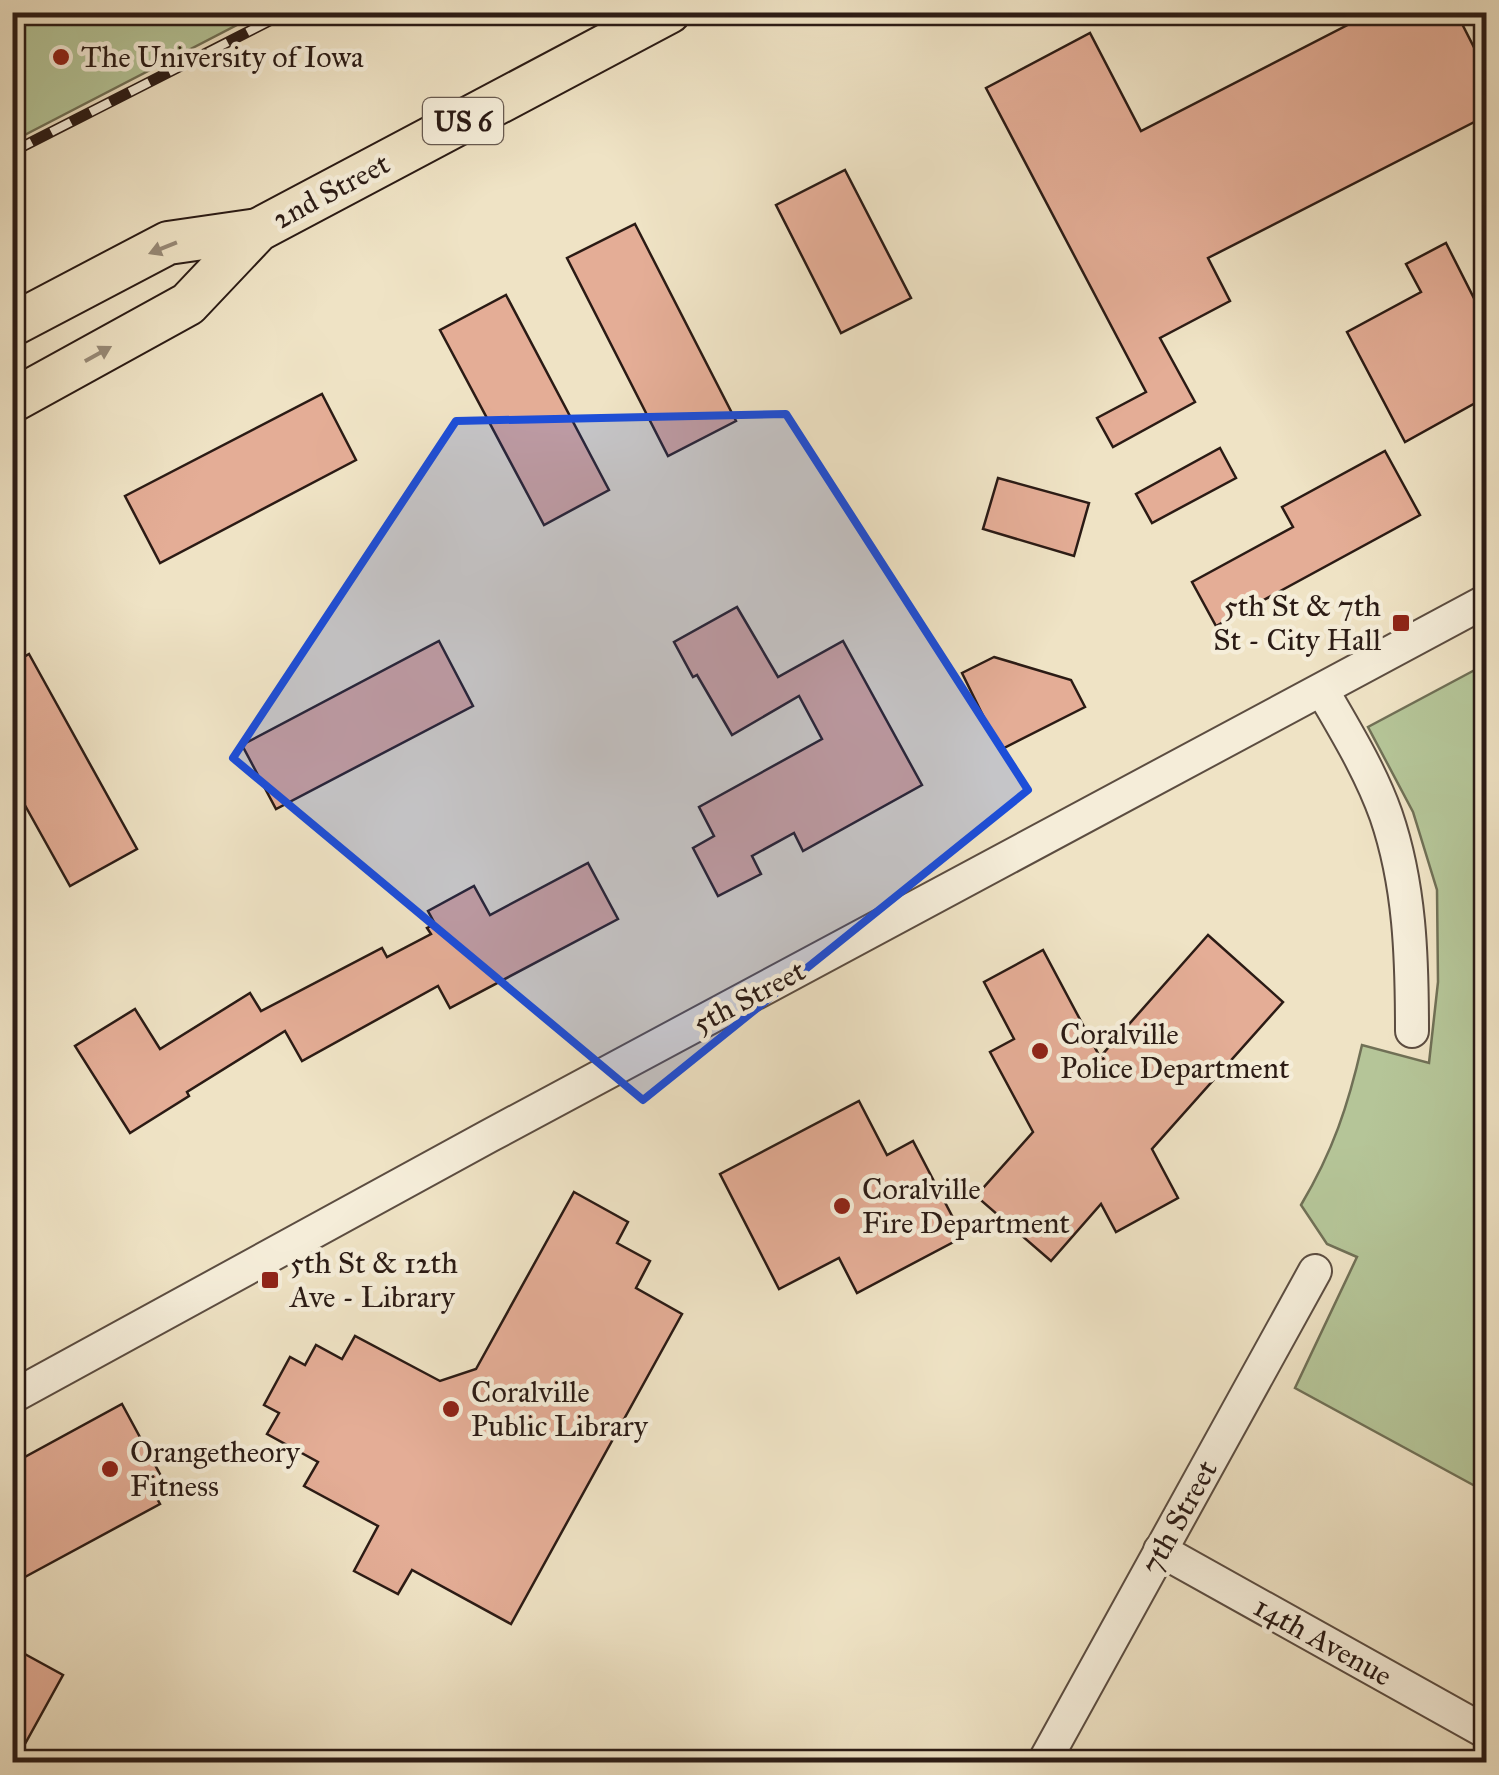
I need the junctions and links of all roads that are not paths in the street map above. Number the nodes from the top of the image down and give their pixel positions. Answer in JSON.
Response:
{"nodes":[{"id":1,"x":669,"y":12,"type":"edge"},
{"id":2,"x":258,"y":230,"type":"junction"},
{"id":3,"x":12,"y":325,"type":"edge"},
{"id":4,"x":12,"y":401,"type":"edge"},
{"id":5,"x":1486,"y":600,"type":"edge"},
{"id":6,"x":1322,"y":690,"type":"junction"},
{"id":7,"x":1412,"y":1031,"type":"dead end"},
{"id":8,"x":1315,"y":1272,"type":"dead end"},
{"id":9,"x":12,"y":1396,"type":"edge"},
{"id":10,"x":1160,"y":1550,"type":"junction"},
{"id":11,"x":1486,"y":1732,"type":"edge"},
{"id":12,"x":1044,"y":1762,"type":"edge"}],
"edges":[{"from":1,"to":2,"type":"main road","name":"2nd Street","number":"US 6"},
{"from":2,"to":3,"type":"main road","name":"2nd Street","number":"US 6","one_way":true},
{"from":4,"to":2,"type":"main road","name":"2nd Street","number":"US 6","one_way":true},
{"from":5,"to":6,"type":"street","name":"5th Street"},
{"from":6,"to":7,"type":"street"},
{"from":6,"to":9,"type":"street","name":"5th Street"},
{"from":8,"to":10,"type":"street","name":"7th Street"},
{"from":10,"to":11,"type":"street","name":"14th Avenue"},
{"from":10,"to":12,"type":"street","name":"7th Street"}]}
